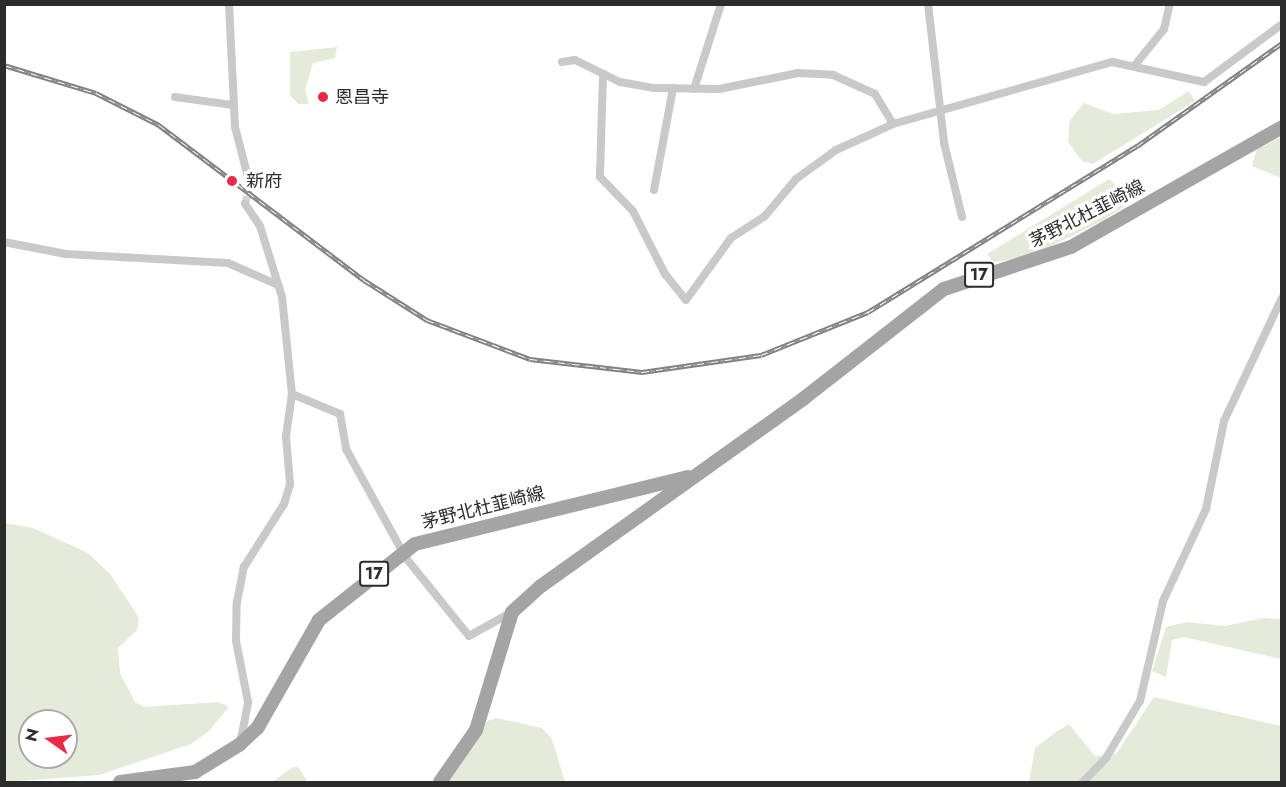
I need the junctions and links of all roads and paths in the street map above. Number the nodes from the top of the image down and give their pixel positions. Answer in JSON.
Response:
{"nodes":[{"id":1,"x":229,"y":4,"type":"edge"},
{"id":2,"x":721,"y":4,"type":"edge"},
{"id":3,"x":928,"y":4,"type":"edge"},
{"id":4,"x":1170,"y":4,"type":"edge"},
{"id":5,"x":1281,"y":24,"type":"edge"},
{"id":6,"x":562,"y":62,"type":"dead end"},
{"id":7,"x":1135,"y":64,"type":"junction"},
{"id":8,"x":603,"y":74,"type":"junction"},
{"id":9,"x":673,"y":88,"type":"junction"},
{"id":10,"x":694,"y":89,"type":"junction"},
{"id":11,"x":175,"y":97,"type":"dead end"},
{"id":12,"x":233,"y":105,"type":"junction"},
{"id":13,"x":940,"y":110,"type":"junction"},
{"id":14,"x":893,"y":124,"type":"junction"},
{"id":15,"x":1281,"y":127,"type":"edge"},
{"id":16,"x":250,"y":185,"type":"tunnel mouth"},
{"id":17,"x":654,"y":190,"type":"dead end"},
{"id":18,"x":245,"y":204,"type":"dead end"},
{"id":19,"x":962,"y":217,"type":"dead end"},
{"id":20,"x":4,"y":242,"type":"edge"},
{"id":21,"x":278,"y":285,"type":"junction"},
{"id":22,"x":1281,"y":298,"type":"edge"},
{"id":23,"x":1279,"y":313,"type":"edge"},
{"id":24,"x":292,"y":394,"type":"junction"},
{"id":25,"x":704,"y":471,"type":"junction"},
{"id":26,"x":403,"y":552,"type":"junction"},
{"id":27,"x":512,"y":612,"type":"junction"},
{"id":28,"x":239,"y":745,"type":"junction"},
{"id":29,"x":120,"y":783,"type":"edge"},
{"id":30,"x":440,"y":783,"type":"edge"},
{"id":31,"x":1083,"y":783,"type":"edge"}],
"edges":[{"from":1,"to":12,"type":"street"},
{"from":2,"to":10,"type":"street"},
{"from":3,"to":13,"type":"street"},
{"from":4,"to":7,"type":"street"},
{"from":5,"to":7,"type":"street"},
{"from":6,"to":8,"type":"street"},
{"from":7,"to":13,"type":"street"},
{"from":8,"to":9,"type":"street"},
{"from":8,"to":14,"type":"street"},
{"from":9,"to":10,"type":"street"},
{"from":9,"to":17,"type":"street"},
{"from":10,"to":14,"type":"street"},
{"from":11,"to":12,"type":"street"},
{"from":12,"to":16,"type":"street"},
{"from":13,"to":14,"type":"street"},
{"from":13,"to":19,"type":"street"},
{"from":15,"to":25,"type":"main road","name":"茅野北杜韮崎線","number":"17"},
{"from":18,"to":21,"type":"street"},
{"from":20,"to":21,"type":"street"},
{"from":21,"to":24,"type":"street"},
{"from":22,"to":23,"type":"street"},
{"from":23,"to":31,"type":"street"},
{"from":24,"to":26,"type":"street"},
{"from":24,"to":28,"type":"street"},
{"from":25,"to":26,"type":"main road","name":"茅野北杜韮崎線","number":"17"},
{"from":25,"to":27,"type":"main road","name":"茅野北杜韮崎線","number":"17"},
{"from":26,"to":27,"type":"street"},
{"from":26,"to":28,"type":"main road","name":"茅野北杜韮崎線","number":"17"},
{"from":27,"to":30,"type":"main road"},
{"from":28,"to":29,"type":"main road","name":"茅野北杜韮崎線","number":"17"}]}
